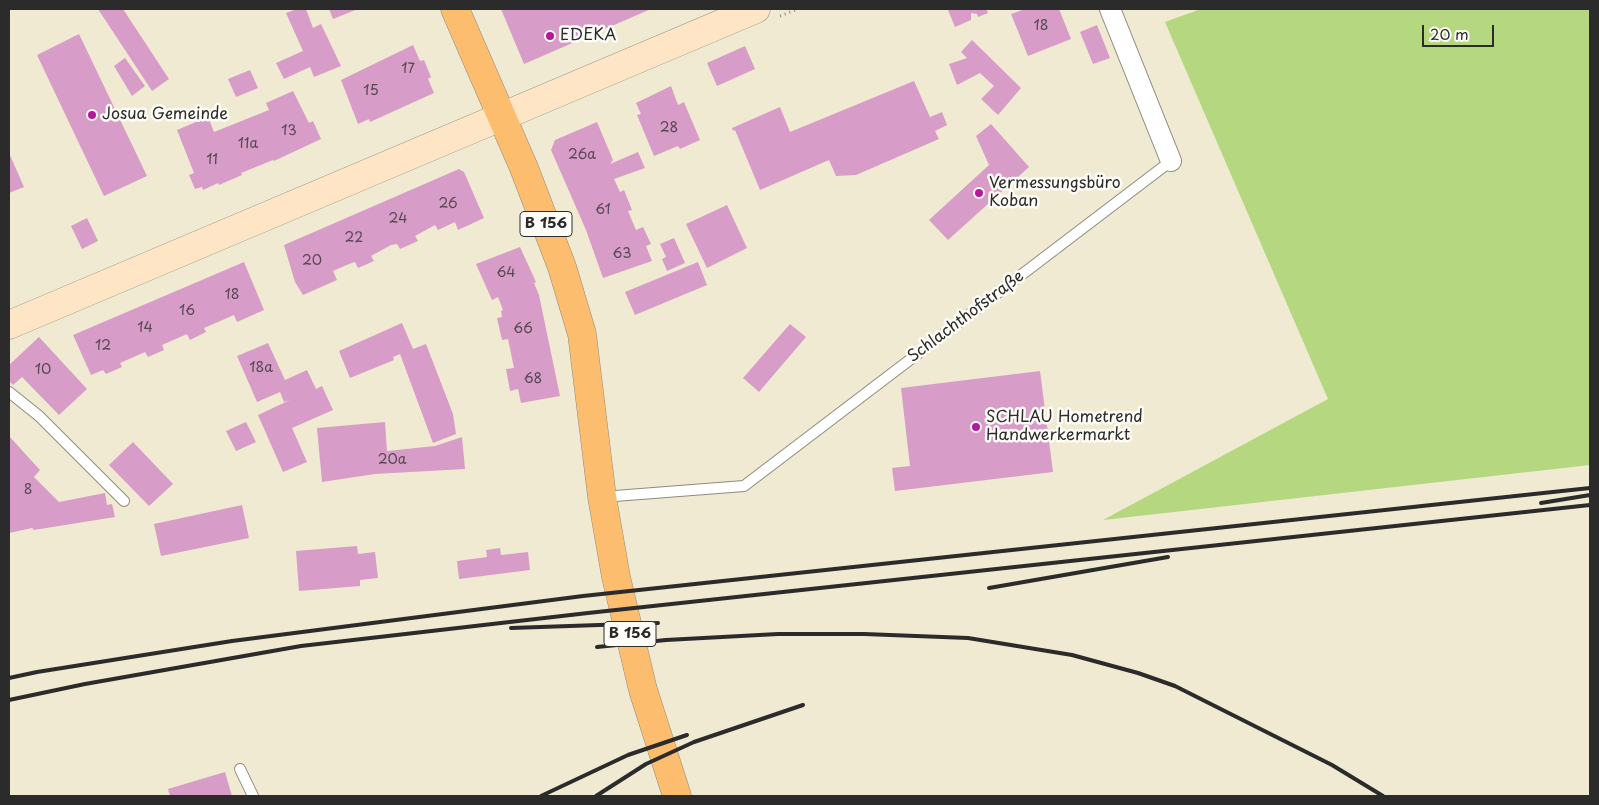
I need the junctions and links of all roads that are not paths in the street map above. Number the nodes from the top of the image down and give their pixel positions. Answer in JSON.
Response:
{"nodes":[{"id":1,"x":455,"y":9,"type":"edge"},
{"id":2,"x":1110,"y":9,"type":"edge"},
{"id":3,"x":739,"y":12,"type":"edge"},
{"id":4,"x":502,"y":116,"type":"junction"},
{"id":5,"x":1171,"y":161,"type":"joint"},
{"id":6,"x":9,"y":325,"type":"edge"},
{"id":7,"x":9,"y":392,"type":"edge"},
{"id":8,"x":602,"y":497,"type":"junction"},
{"id":9,"x":124,"y":501,"type":"dead end"},
{"id":10,"x":240,"y":769,"type":"dead end"},
{"id":11,"x":253,"y":796,"type":"edge"},
{"id":12,"x":677,"y":796,"type":"edge"}],
"edges":[{"from":1,"to":4,"type":"main road","number":"B 156"},
{"from":2,"to":5,"type":"street","name":"Schlachthofstraße"},
{"from":3,"to":4,"type":"street"},
{"from":4,"to":6,"type":"street"},
{"from":4,"to":8,"type":"main road","number":"B 156"},
{"from":5,"to":8,"type":"lane","name":"Schlachthofstraße"},
{"from":7,"to":9,"type":"lane"},
{"from":8,"to":12,"type":"main road","number":"B 156"},
{"from":10,"to":11,"type":"lane"}]}
